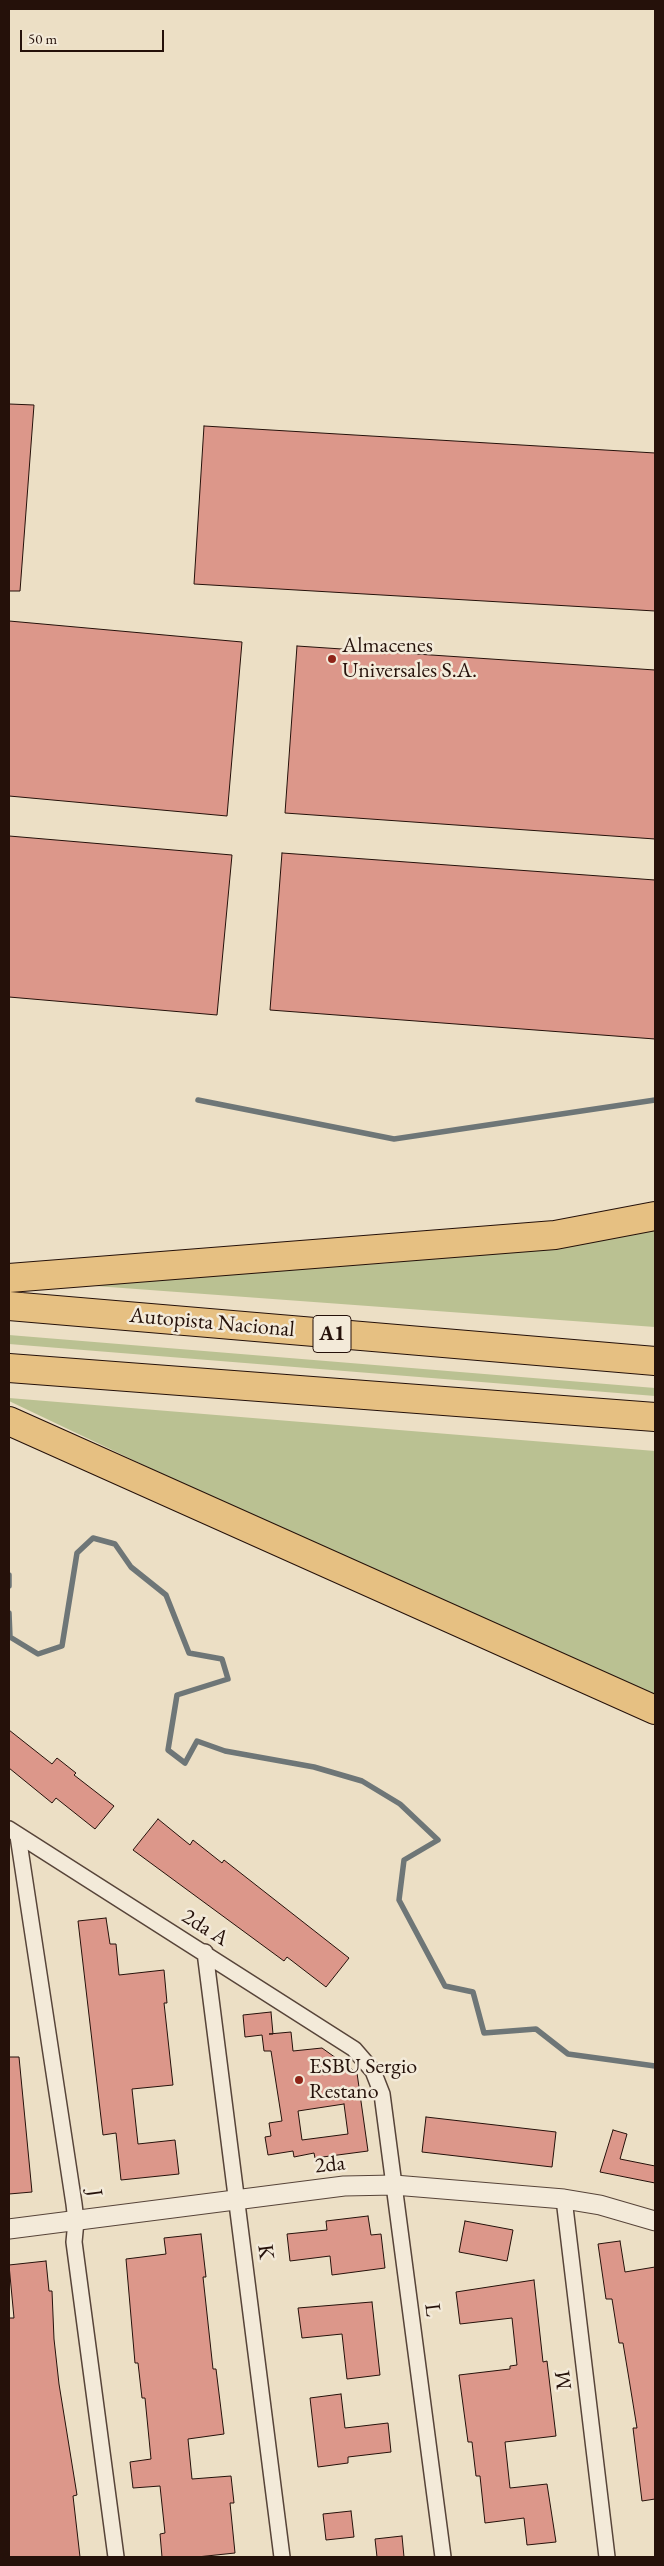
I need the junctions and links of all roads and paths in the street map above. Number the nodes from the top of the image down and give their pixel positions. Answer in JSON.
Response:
{"nodes":[{"id":1,"x":655,"y":1216,"type":"edge"},
{"id":2,"x":9,"y":1278,"type":"edge"},
{"id":3,"x":9,"y":1306,"type":"edge"},
{"id":4,"x":655,"y":1361,"type":"edge"},
{"id":5,"x":9,"y":1368,"type":"edge"},
{"id":6,"x":655,"y":1417,"type":"edge"},
{"id":7,"x":9,"y":1421,"type":"edge"},
{"id":8,"x":655,"y":1710,"type":"edge"},
{"id":9,"x":14,"y":1832,"type":"edge"},
{"id":10,"x":205,"y":1952,"type":"junction"},
{"id":11,"x":373,"y":2070,"type":"joint"},
{"id":12,"x":394,"y":2186,"type":"junction"},
{"id":13,"x":564,"y":2199,"type":"junction"},
{"id":14,"x":238,"y":2201,"type":"junction"},
{"id":15,"x":76,"y":2221,"type":"junction"},
{"id":16,"x":655,"y":2221,"type":"edge"},
{"id":17,"x":9,"y":2229,"type":"edge"},
{"id":18,"x":116,"y":2557,"type":"edge"},
{"id":19,"x":282,"y":2557,"type":"edge"},
{"id":20,"x":443,"y":2557,"type":"edge"},
{"id":21,"x":607,"y":2557,"type":"edge"}],
"edges":[{"from":1,"to":2,"type":"highway"},
{"from":3,"to":4,"type":"highway","name":"Autopista Nacional","number":"A1"},
{"from":5,"to":6,"type":"highway"},
{"from":7,"to":8,"type":"highway"},
{"from":9,"to":10,"type":"street","name":"2da A"},
{"from":9,"to":15,"type":"street","name":"J"},
{"from":10,"to":11,"type":"street","name":"2da A"},
{"from":10,"to":14,"type":"street","name":"K"},
{"from":11,"to":12,"type":"street","name":"L"},
{"from":12,"to":13,"type":"street","name":"2da"},
{"from":12,"to":14,"type":"street","name":"2da"},
{"from":12,"to":20,"type":"street","name":"L"},
{"from":13,"to":16,"type":"street","name":"2da"},
{"from":13,"to":21,"type":"street","name":"M"},
{"from":14,"to":15,"type":"street","name":"2da"},
{"from":14,"to":19,"type":"street","name":"K"},
{"from":15,"to":17,"type":"street","name":"2da"},
{"from":15,"to":18,"type":"street","name":"J"}]}
